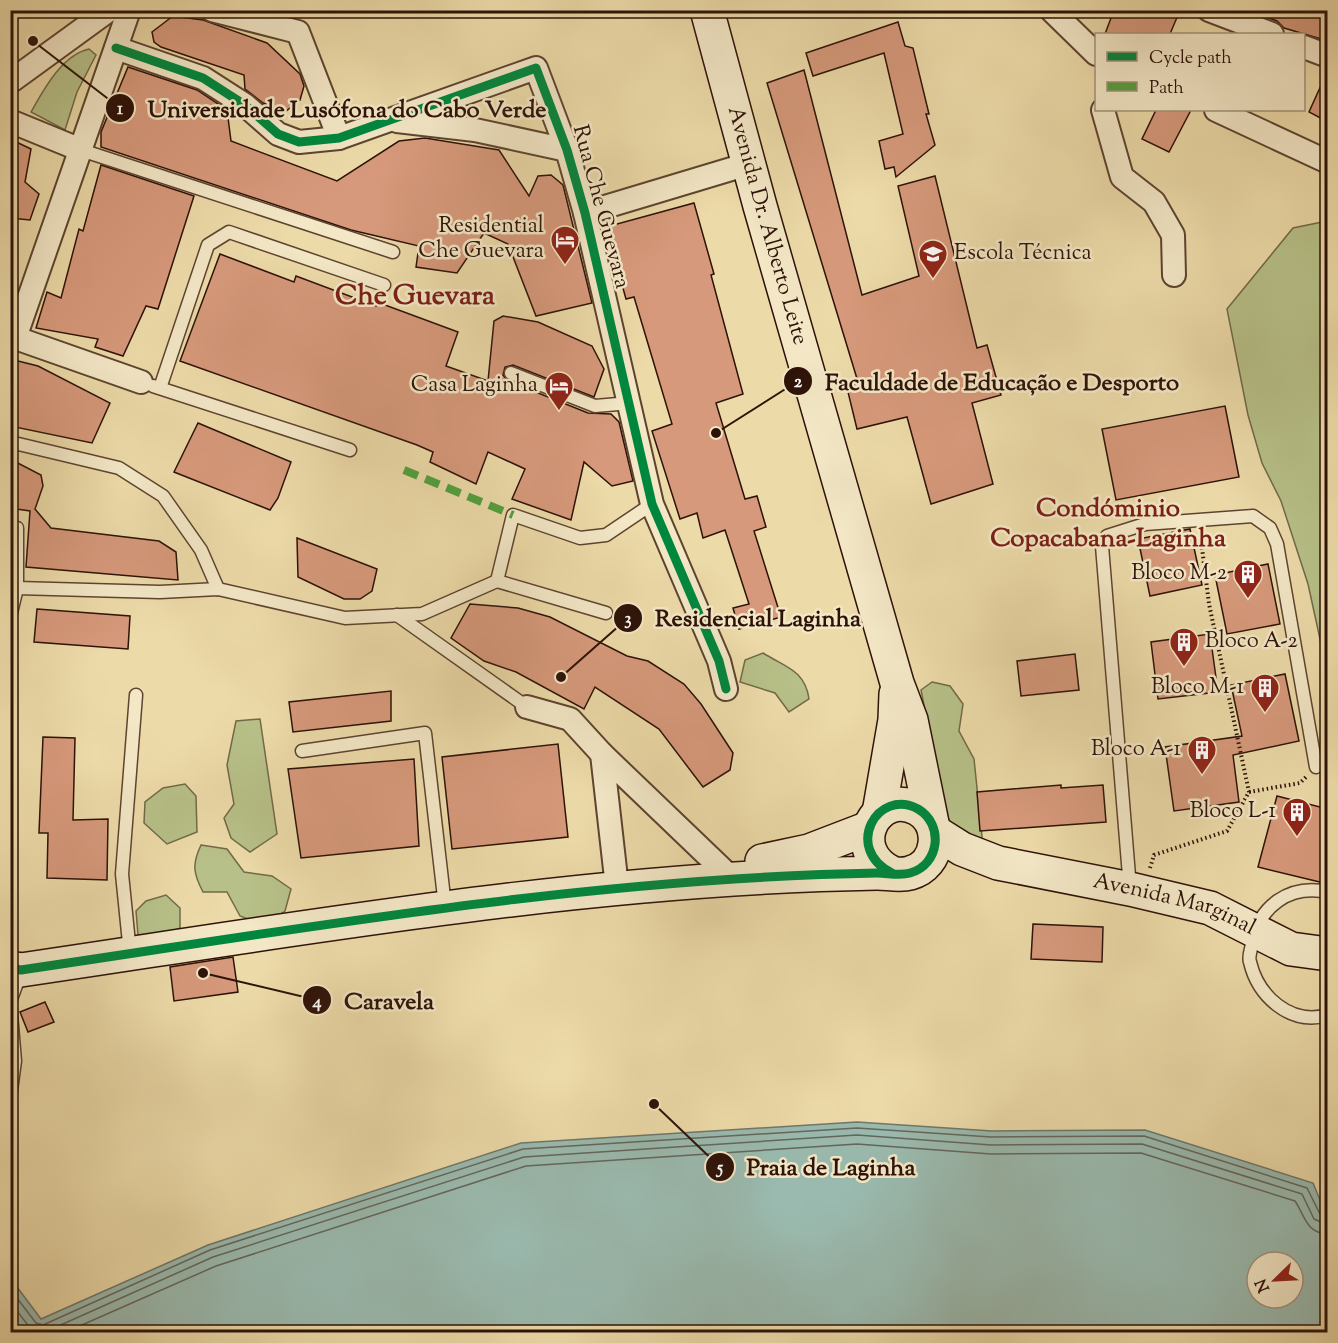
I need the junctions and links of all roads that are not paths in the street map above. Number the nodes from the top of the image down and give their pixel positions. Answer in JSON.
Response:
{"nodes":[{"id":1,"x":110,"y":10,"type":"edge"},
{"id":2,"x":129,"y":10,"type":"edge"},
{"id":3,"x":212,"y":10,"type":"edge"},
{"id":4,"x":292,"y":10,"type":"edge"},
{"id":5,"x":707,"y":10,"type":"edge"},
{"id":6,"x":1051,"y":10,"type":"edge"},
{"id":7,"x":1209,"y":10,"type":"edge"},
{"id":8,"x":262,"y":23,"type":"junction"},
{"id":9,"x":1269,"y":33,"type":"edge"},
{"id":10,"x":1305,"y":47,"type":"edge"},
{"id":11,"x":116,"y":48,"type":"junction"},
{"id":12,"x":1328,"y":56,"type":"edge"},
{"id":13,"x":1095,"y":57,"type":"edge"},
{"id":14,"x":10,"y":82,"type":"edge"},
{"id":15,"x":1104,"y":111,"type":"edge"},
{"id":16,"x":1217,"y":111,"type":"edge"},
{"id":17,"x":10,"y":121,"type":"edge"},
{"id":18,"x":389,"y":121,"type":"junction"},
{"id":19,"x":339,"y":138,"type":"junction"},
{"id":20,"x":81,"y":150,"type":"junction"},
{"id":21,"x":567,"y":150,"type":"junction"},
{"id":22,"x":1328,"y":162,"type":"edge"},
{"id":23,"x":748,"y":164,"type":"junction"},
{"id":24,"x":585,"y":213,"type":"junction"},
{"id":25,"x":393,"y":252,"type":"dead end"},
{"id":26,"x":1174,"y":275,"type":"dead end"},
{"id":27,"x":384,"y":285,"type":"dead end"},
{"id":28,"x":13,"y":337,"type":"edge"},
{"id":29,"x":511,"y":373,"type":"dead end"},
{"id":30,"x":150,"y":385,"type":"junction"},
{"id":31,"x":630,"y":403,"type":"junction"},
{"id":32,"x":10,"y":442,"type":"edge"},
{"id":33,"x":350,"y":450,"type":"dead end"},
{"id":34,"x":652,"y":504,"type":"junction"},
{"id":35,"x":10,"y":527,"type":"edge"},
{"id":36,"x":498,"y":581,"type":"junction"},
{"id":37,"x":16,"y":588,"type":"junction"},
{"id":38,"x":218,"y":589,"type":"junction"},
{"id":39,"x":606,"y":613,"type":"dead end"},
{"id":40,"x":397,"y":615,"type":"junction"},
{"id":41,"x":10,"y":617,"type":"edge"},
{"id":42,"x":897,"y":683,"type":"junction"},
{"id":43,"x":726,"y":689,"type":"dead end"},
{"id":44,"x":135,"y":695,"type":"dead end"},
{"id":45,"x":527,"y":707,"type":"joint"},
{"id":46,"x":302,"y":751,"type":"dead end"},
{"id":47,"x":602,"y":754,"type":"junction"},
{"id":48,"x":1316,"y":767,"type":"road end"},
{"id":49,"x":874,"y":821,"type":"junction"},
{"id":50,"x":933,"y":828,"type":"junction"},
{"id":51,"x":1015,"y":868,"type":"junction"},
{"id":52,"x":901,"y":873,"type":"junction"},
{"id":53,"x":713,"y":875,"type":"junction"},
{"id":54,"x":617,"y":887,"type":"junction"},
{"id":55,"x":1130,"y":889,"type":"junction"},
{"id":56,"x":1328,"y":892,"type":"edge"},
{"id":57,"x":446,"y":908,"type":"junction"},
{"id":58,"x":1254,"y":932,"type":"junction"},
{"id":59,"x":130,"y":954,"type":"junction"},
{"id":60,"x":1328,"y":954,"type":"edge"},
{"id":61,"x":16,"y":969,"type":"edge"},
{"id":62,"x":11,"y":1002,"type":"edge"},
{"id":63,"x":1328,"y":1015,"type":"edge"},
{"id":64,"x":13,"y":1063,"type":"edge"},
{"id":65,"x":10,"y":1098,"type":"edge"}],
"edges":[{"from":1,"to":14,"type":"street"},
{"from":2,"to":11,"type":"street"},
{"from":3,"to":8,"type":"street"},
{"from":4,"to":8,"type":"lane"},
{"from":5,"to":23,"type":"street","name":"Avenida Dr. Alberto Leite"},
{"from":6,"to":13,"type":"street"},
{"from":7,"to":9,"type":"street"},
{"from":8,"to":19,"type":"street"},
{"from":10,"to":12,"type":"street"},
{"from":11,"to":19,"type":"street","name":"Rua Che Guevara"},
{"from":11,"to":20,"type":"street"},
{"from":15,"to":26,"type":"street"},
{"from":16,"to":22,"type":"street"},
{"from":17,"to":20,"type":"street"},
{"from":18,"to":19,"type":"street","name":"Rua Che Guevara"},
{"from":18,"to":21,"type":"street"},
{"from":18,"to":21,"type":"street","name":"Rua Che Guevara"},
{"from":20,"to":25,"type":"lane"},
{"from":20,"to":28,"type":"street"},
{"from":21,"to":24,"type":"street","name":"Rua Che Guevara"},
{"from":23,"to":24,"type":"street"},
{"from":23,"to":42,"type":"street","name":"Avenida Dr. Alberto Leite"},
{"from":24,"to":31,"type":"street","name":"Rua Che Guevara"},
{"from":27,"to":30,"type":"lane"},
{"from":28,"to":30,"type":"street"},
{"from":29,"to":31,"type":"lane"},
{"from":30,"to":33,"type":"lane"},
{"from":31,"to":34,"type":"street","name":"Rua Che Guevara"},
{"from":32,"to":38,"type":"lane"},
{"from":34,"to":36,"type":"lane"},
{"from":34,"to":43,"type":"street","name":"Rua Che Guevara"},
{"from":35,"to":37,"type":"lane"},
{"from":36,"to":39,"type":"lane"},
{"from":36,"to":40,"type":"lane"},
{"from":37,"to":38,"type":"lane"},
{"from":37,"to":41,"type":"lane"},
{"from":38,"to":40,"type":"lane"},
{"from":40,"to":45,"type":"lane"},
{"from":42,"to":49,"type":"street","name":"Avenida Dr. Alberto Leite"},
{"from":42,"to":50,"type":"street","name":"Avenida Dr. Alberto Leite"},
{"from":44,"to":59,"type":"lane"},
{"from":45,"to":47,"type":"street"},
{"from":46,"to":57,"type":"lane"},
{"from":47,"to":53,"type":"street"},
{"from":47,"to":54,"type":"street"},
{"from":48,"to":55,"type":"lane"},
{"from":49,"to":50,"type":"street"},
{"from":49,"to":52,"type":"street"},
{"from":49,"to":53,"type":"street"},
{"from":50,"to":51,"type":"street","name":"Avenida Marginal"},
{"from":50,"to":52,"type":"street"},
{"from":51,"to":52,"type":"street","name":"Avenida Marginal"},
{"from":51,"to":55,"type":"street","name":"Avenida Marginal"},
{"from":52,"to":53,"type":"street","name":"Avenida Marginal"},
{"from":53,"to":54,"type":"street"},
{"from":54,"to":57,"type":"street"},
{"from":55,"to":58,"type":"street","name":"Avenida Marginal"},
{"from":56,"to":58,"type":"lane"},
{"from":57,"to":59,"type":"street"},
{"from":58,"to":60,"type":"street","name":"Avenida Marginal"},
{"from":58,"to":63,"type":"lane"},
{"from":59,"to":61,"type":"street"},
{"from":61,"to":62,"type":"lane"},
{"from":62,"to":64,"type":"lane"},
{"from":64,"to":65,"type":"lane"}]}
